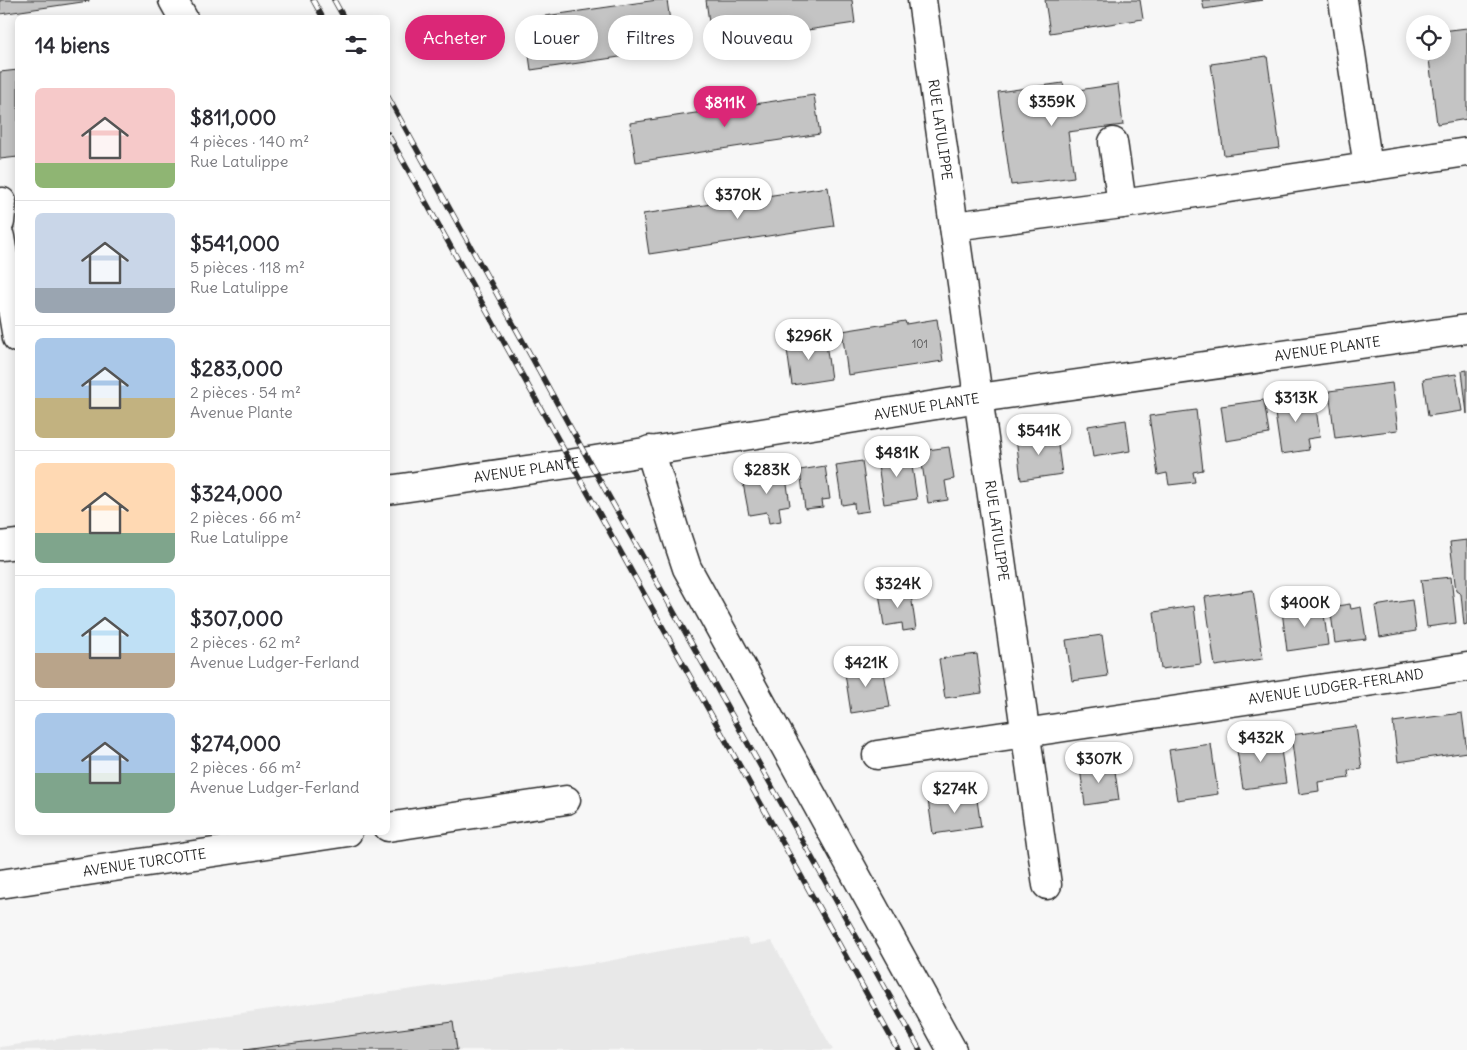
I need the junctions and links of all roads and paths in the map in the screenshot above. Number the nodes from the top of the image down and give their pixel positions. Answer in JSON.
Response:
{"nodes":[{"id":1,"x":922,"y":0,"type":"edge"},
{"id":2,"x":1343,"y":0,"type":"edge"},
{"id":3,"x":1113,"y":142,"type":"dead end"},
{"id":4,"x":1467,"y":152,"type":"edge"},
{"id":5,"x":1368,"y":167,"type":"junction"},
{"id":6,"x":1122,"y":204,"type":"junction"},
{"id":7,"x":954,"y":226,"type":"junction"},
{"id":8,"x":0,"y":237,"type":"edge"},
{"id":9,"x":15,"y":326,"type":"edge"},
{"id":10,"x":1467,"y":329,"type":"edge"},
{"id":11,"x":979,"y":398,"type":"junction"},
{"id":12,"x":650,"y":450,"type":"junction"},
{"id":13,"x":390,"y":490,"type":"edge"},
{"id":14,"x":15,"y":544,"type":"edge"},
{"id":15,"x":0,"y":546,"type":"edge"},
{"id":16,"x":1467,"y":667,"type":"edge"},
{"id":17,"x":1026,"y":731,"type":"junction"},
{"id":18,"x":877,"y":755,"type":"dead end"},
{"id":19,"x":566,"y":800,"type":"dead end"},
{"id":20,"x":390,"y":827,"type":"edge"},
{"id":21,"x":311,"y":835,"type":"edge"},
{"id":22,"x":224,"y":842,"type":"edge"},
{"id":23,"x":0,"y":884,"type":"edge"},
{"id":24,"x":1047,"y":885,"type":"dead end"},
{"id":25,"x":952,"y":1050,"type":"edge"}],
"edges":[{"from":1,"to":7,"type":"street","name":"RUE LATULIPPE"},
{"from":2,"to":5,"type":"street"},
{"from":3,"to":6,"type":"street"},
{"from":4,"to":5,"type":"street"},
{"from":5,"to":6,"type":"street"},
{"from":6,"to":7,"type":"street"},
{"from":7,"to":11,"type":"street","name":"RUE LATULIPPE"},
{"from":8,"to":9,"type":"street"},
{"from":10,"to":11,"type":"street","name":"AVENUE PLANTE"},
{"from":11,"to":12,"type":"street","name":"AVENUE PLANTE"},
{"from":11,"to":17,"type":"street","name":"RUE LATULIPPE"},
{"from":12,"to":13,"type":"street","name":"AVENUE PLANTE"},
{"from":12,"to":25,"type":"street"},
{"from":14,"to":15,"type":"street"},
{"from":16,"to":17,"type":"street","name":"AVENUE LUDGER-FERLAND"},
{"from":17,"to":18,"type":"street","name":"AVENUE LUDGER-FERLAND"},
{"from":17,"to":24,"type":"street","name":"RUE LATULIPPE"},
{"from":19,"to":20,"type":"street"},
{"from":21,"to":22,"type":"street","name":"AVENUE TURCOTTE"},
{"from":22,"to":23,"type":"street","name":"AVENUE TURCOTTE"}]}
